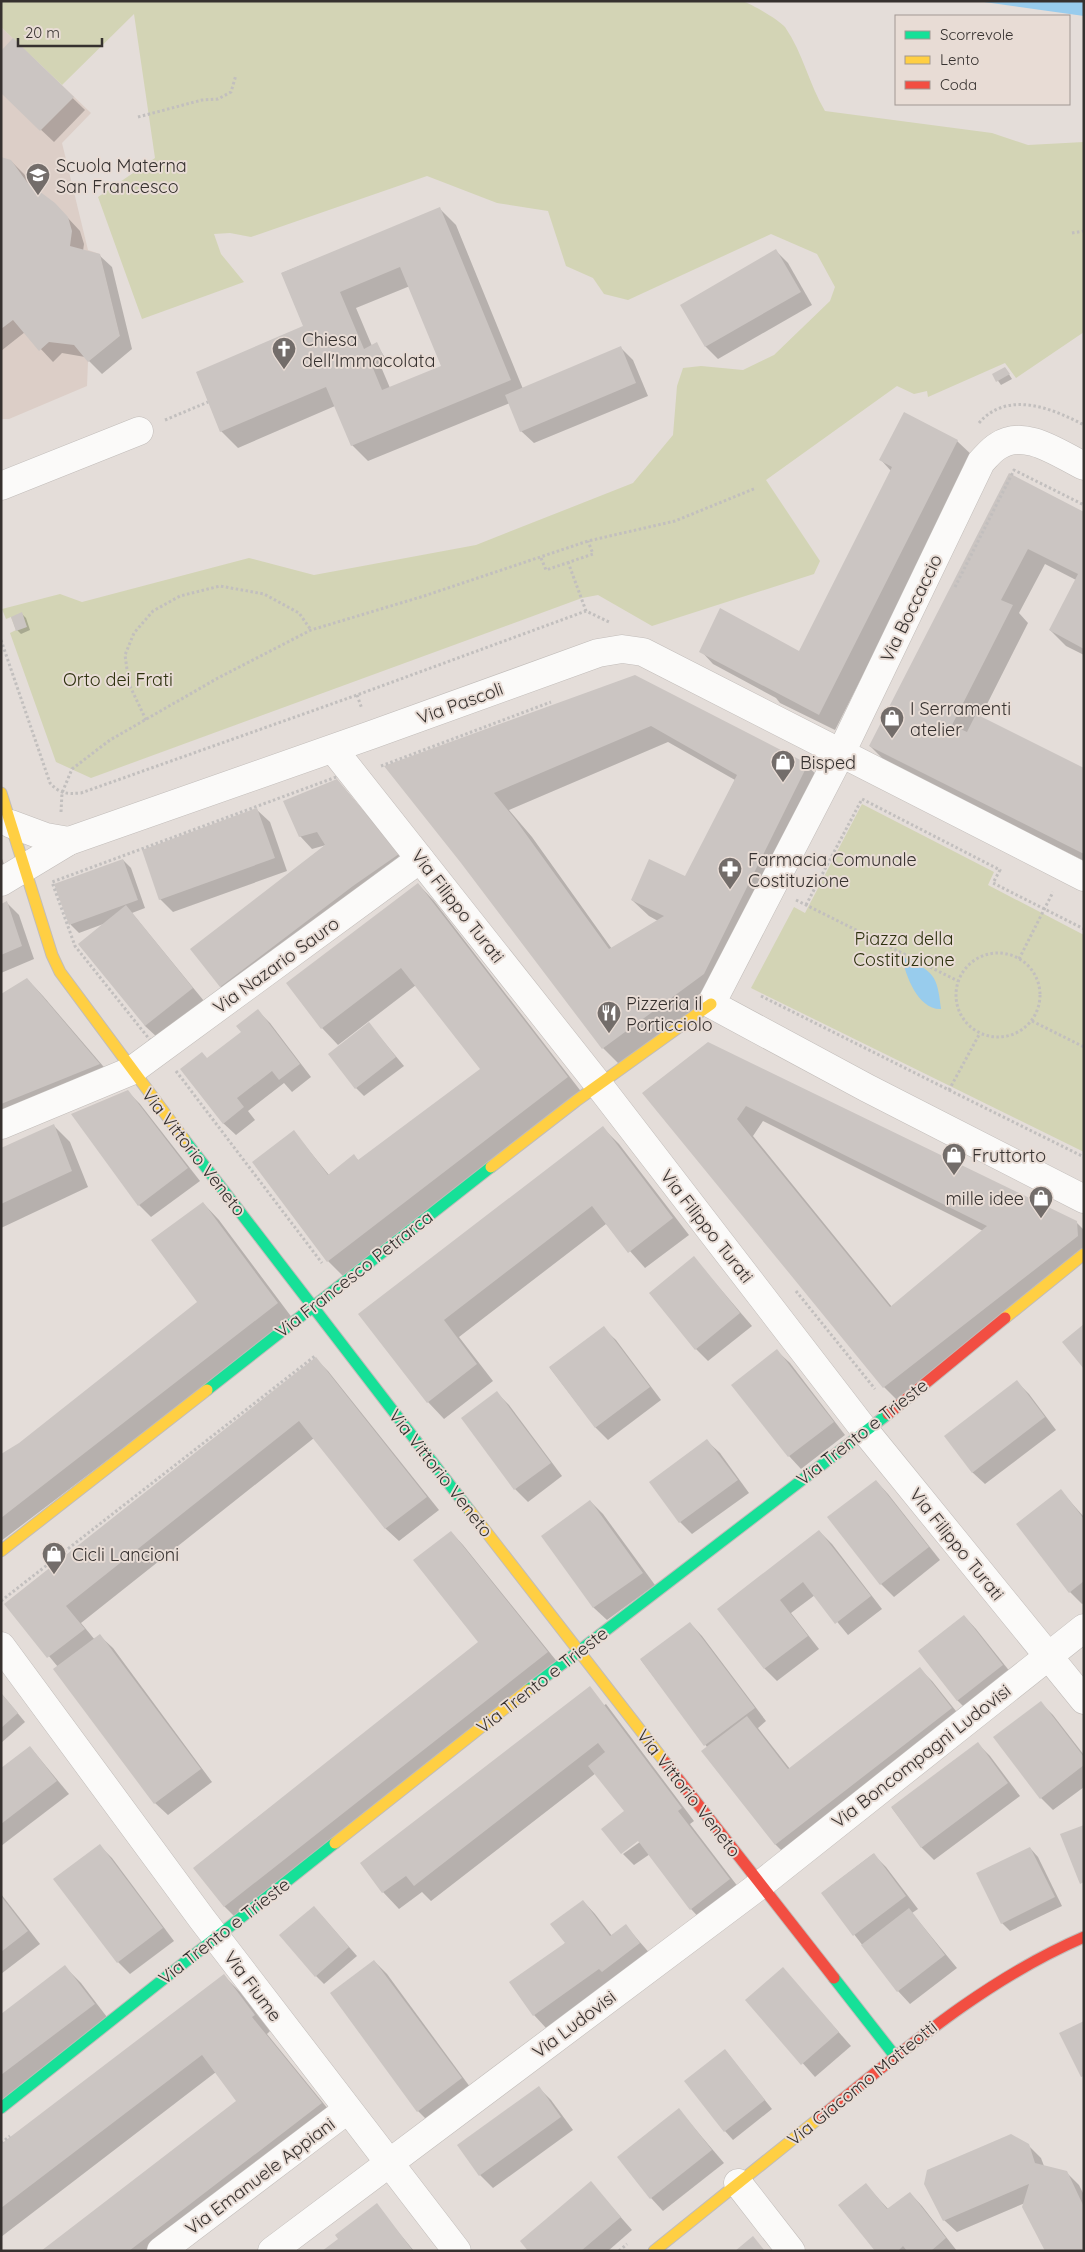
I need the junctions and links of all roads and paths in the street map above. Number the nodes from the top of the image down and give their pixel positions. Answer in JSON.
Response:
{"nodes":[{"id":1,"x":236,"y":75,"type":"dead end"},
{"id":2,"x":138,"y":117,"type":"dead end"},
{"id":3,"x":1084,"y":231,"type":"edge"},
{"id":4,"x":1072,"y":233,"type":"dead end"},
{"id":5,"x":208,"y":402,"type":"dead end"},
{"id":6,"x":1044,"y":408,"type":"dead end"},
{"id":7,"x":1084,"y":424,"type":"edge"},
{"id":8,"x":139,"y":431,"type":"joint"},
{"id":9,"x":1084,"y":466,"type":"edge"},
{"id":10,"x":1,"y":486,"type":"edge"},
{"id":11,"x":756,"y":488,"type":"dead end"},
{"id":12,"x":1084,"y":506,"type":"edge"},
{"id":13,"x":588,"y":541,"type":"junction"},
{"id":14,"x":541,"y":558,"type":"junction"},
{"id":15,"x":568,"y":562,"type":"junction"},
{"id":16,"x":951,"y":594,"type":"dead end"},
{"id":17,"x":586,"y":611,"type":"dead end"},
{"id":18,"x":311,"y":630,"type":"junction"},
{"id":19,"x":556,"y":701,"type":"dead end"},
{"id":20,"x":146,"y":720,"type":"junction"},
{"id":21,"x":333,"y":749,"type":"junction"},
{"id":22,"x":841,"y":753,"type":"junction"},
{"id":23,"x":382,"y":768,"type":"dead end"},
{"id":24,"x":1,"y":793,"type":"edge"},
{"id":25,"x":11,"y":824,"type":"junction"},
{"id":26,"x":65,"y":829,"type":"junction"},
{"id":27,"x":420,"y":859,"type":"junction"},
{"id":28,"x":24,"y":868,"type":"junction"},
{"id":29,"x":1075,"y":872,"type":"edge"},
{"id":30,"x":1,"y":882,"type":"edge"},
{"id":31,"x":806,"y":905,"type":"junction"},
{"id":32,"x":791,"y":908,"type":"dead end"},
{"id":33,"x":1044,"y":909,"type":"junction"},
{"id":34,"x":1084,"y":929,"type":"edge"},
{"id":35,"x":1020,"y":958,"type":"junction"},
{"id":36,"x":958,"y":981,"type":"junction"},
{"id":37,"x":756,"y":994,"type":"dead end"},
{"id":38,"x":712,"y":1004,"type":"junction"},
{"id":39,"x":1032,"y":1021,"type":"junction"},
{"id":40,"x":980,"y":1033,"type":"junction"},
{"id":41,"x":154,"y":1045,"type":"joint"},
{"id":42,"x":1084,"y":1047,"type":"edge"},
{"id":43,"x":173,"y":1068,"type":"dead end"},
{"id":44,"x":131,"y":1071,"type":"junction"},
{"id":45,"x":598,"y":1084,"type":"junction"},
{"id":46,"x":949,"y":1090,"type":"junction"},
{"id":47,"x":1,"y":1125,"type":"edge"},
{"id":48,"x":1084,"y":1157,"type":"edge"},
{"id":49,"x":1084,"y":1199,"type":"edge"},
{"id":50,"x":1084,"y":1254,"type":"edge"},
{"id":51,"x":322,"y":1264,"type":"dead end"},
{"id":52,"x":795,"y":1290,"type":"dead end"},
{"id":53,"x":313,"y":1307,"type":"junction"},
{"id":54,"x":318,"y":1354,"type":"dead end"},
{"id":55,"x":881,"y":1397,"type":"dead end"},
{"id":56,"x":866,"y":1432,"type":"junction"},
{"id":57,"x":1,"y":1551,"type":"edge"},
{"id":58,"x":1,"y":1601,"type":"edge"},
{"id":59,"x":1084,"y":1628,"type":"edge"},
{"id":60,"x":1,"y":1646,"type":"edge"},
{"id":61,"x":578,"y":1650,"type":"junction"},
{"id":62,"x":1048,"y":1655,"type":"junction"},
{"id":63,"x":1084,"y":1700,"type":"edge"},
{"id":64,"x":760,"y":1885,"type":"junction"},
{"id":65,"x":216,"y":1937,"type":"junction"},
{"id":66,"x":1084,"y":1937,"type":"edge"},
{"id":67,"x":895,"y":2056,"type":"junction"},
{"id":68,"x":1,"y":2108,"type":"edge"},
{"id":69,"x":347,"y":2110,"type":"junction"},
{"id":70,"x":17,"y":2131,"type":"dead end"},
{"id":71,"x":1,"y":2143,"type":"edge"},
{"id":72,"x":388,"y":2163,"type":"junction"},
{"id":73,"x":738,"y":2184,"type":"junction"},
{"id":74,"x":634,"y":2238,"type":"dead end"},
{"id":75,"x":171,"y":2248,"type":"edge"},
{"id":76,"x":272,"y":2251,"type":"edge"},
{"id":77,"x":457,"y":2251,"type":"edge"},
{"id":78,"x":619,"y":2251,"type":"edge"},
{"id":79,"x":654,"y":2251,"type":"edge"},
{"id":80,"x":791,"y":2251,"type":"edge"}],
"edges":[{"from":1,"to":2,"type":"path"},
{"from":3,"to":4,"type":"path"},
{"from":5,"to":8,"type":"path"},
{"from":6,"to":7,"type":"path"},
{"from":8,"to":10,"type":"street"},
{"from":9,"to":22,"type":"street","name":"Via Boccaccio"},
{"from":11,"to":13,"type":"path"},
{"from":12,"to":16,"type":"path"},
{"from":13,"to":14,"type":"path"},
{"from":13,"to":15,"type":"path"},
{"from":14,"to":15,"type":"path"},
{"from":14,"to":18,"type":"path"},
{"from":15,"to":17,"type":"path"},
{"from":18,"to":20,"type":"path"},
{"from":18,"to":20,"type":"path"},
{"from":19,"to":23,"type":"path"},
{"from":20,"to":26,"type":"path"},
{"from":21,"to":22,"type":"street","name":"Via Pascoli"},
{"from":21,"to":26,"type":"street","name":"Via Pascoli"},
{"from":21,"to":27,"type":"street","name":"Via Filippo Turati"},
{"from":22,"to":29,"type":"street"},
{"from":22,"to":38,"type":"street"},
{"from":24,"to":25,"type":"street","name":"Via Vittorio Veneto"},
{"from":25,"to":26,"type":"street","name":"Via Pascoli"},
{"from":25,"to":28,"type":"street","name":"Via Vittorio Veneto"},
{"from":26,"to":28,"type":"street","name":"Via Pascoli"},
{"from":27,"to":44,"type":"street","name":"Via Nazario Sauro"},
{"from":27,"to":45,"type":"street","name":"Via Filippo Turati"},
{"from":28,"to":30,"type":"street","name":"Via Pascoli"},
{"from":28,"to":44,"type":"street","name":"Via Vittorio Veneto"},
{"from":29,"to":33,"type":"path"},
{"from":31,"to":32,"type":"path"},
{"from":31,"to":33,"type":"path"},
{"from":31,"to":36,"type":"path"},
{"from":33,"to":34,"type":"path"},
{"from":33,"to":35,"type":"path"},
{"from":35,"to":36,"type":"path"},
{"from":35,"to":39,"type":"path"},
{"from":36,"to":40,"type":"path"},
{"from":37,"to":46,"type":"path"},
{"from":38,"to":45,"type":"street","name":"Via Francesco Petrarca"},
{"from":38,"to":49,"type":"street"},
{"from":39,"to":40,"type":"path"},
{"from":39,"to":42,"type":"path"},
{"from":40,"to":46,"type":"path"},
{"from":41,"to":41,"type":"path"},
{"from":43,"to":51,"type":"path"},
{"from":44,"to":47,"type":"street","name":"Via Nazario Sauro"},
{"from":44,"to":53,"type":"street","name":"Via Vittorio Veneto"},
{"from":45,"to":53,"type":"street","name":"Via Francesco Petrarca"},
{"from":45,"to":56,"type":"street","name":"Via Filippo Turati"},
{"from":46,"to":48,"type":"path"},
{"from":50,"to":56,"type":"street","name":"Via Trento e Trieste"},
{"from":52,"to":55,"type":"path"},
{"from":53,"to":57,"type":"street","name":"Via Francesco Petrarca"},
{"from":53,"to":61,"type":"street","name":"Via Vittorio Veneto"},
{"from":54,"to":58,"type":"path"},
{"from":56,"to":61,"type":"street","name":"Via Trento e Trieste"},
{"from":56,"to":62,"type":"street","name":"Via Filippo Turati"},
{"from":59,"to":62,"type":"street","name":"Via Boncompagni Ludovisi"},
{"from":60,"to":65,"type":"street","name":"Via Fiume"},
{"from":61,"to":64,"type":"street","name":"Via Vittorio Veneto"},
{"from":61,"to":65,"type":"street","name":"Via Trento e Trieste"},
{"from":62,"to":63,"type":"street","name":"Via Filippo Turati"},
{"from":62,"to":64,"type":"street","name":"Via Boncompagni Ludovisi"},
{"from":64,"to":67,"type":"street","name":"Via Vittorio Veneto"},
{"from":64,"to":72,"type":"street","name":"Via Ludovisi"},
{"from":65,"to":68,"type":"street","name":"Via Trento e Trieste"},
{"from":65,"to":69,"type":"street","name":"Via Fiume"},
{"from":66,"to":67,"type":"street","name":"Via Giacomo Matteotti"},
{"from":67,"to":73,"type":"street","name":"Via Giacomo Matteotti"},
{"from":69,"to":72,"type":"street","name":"Via Fiume"},
{"from":69,"to":75,"type":"street","name":"Via Emanuele Appiani"},
{"from":70,"to":71,"type":"path"},
{"from":72,"to":76,"type":"street"},
{"from":72,"to":77,"type":"street","name":"Via Fiume"},
{"from":73,"to":79,"type":"street","name":"Via Giacomo Matteotti"},
{"from":73,"to":80,"type":"street"},
{"from":74,"to":78,"type":"path"}]}
